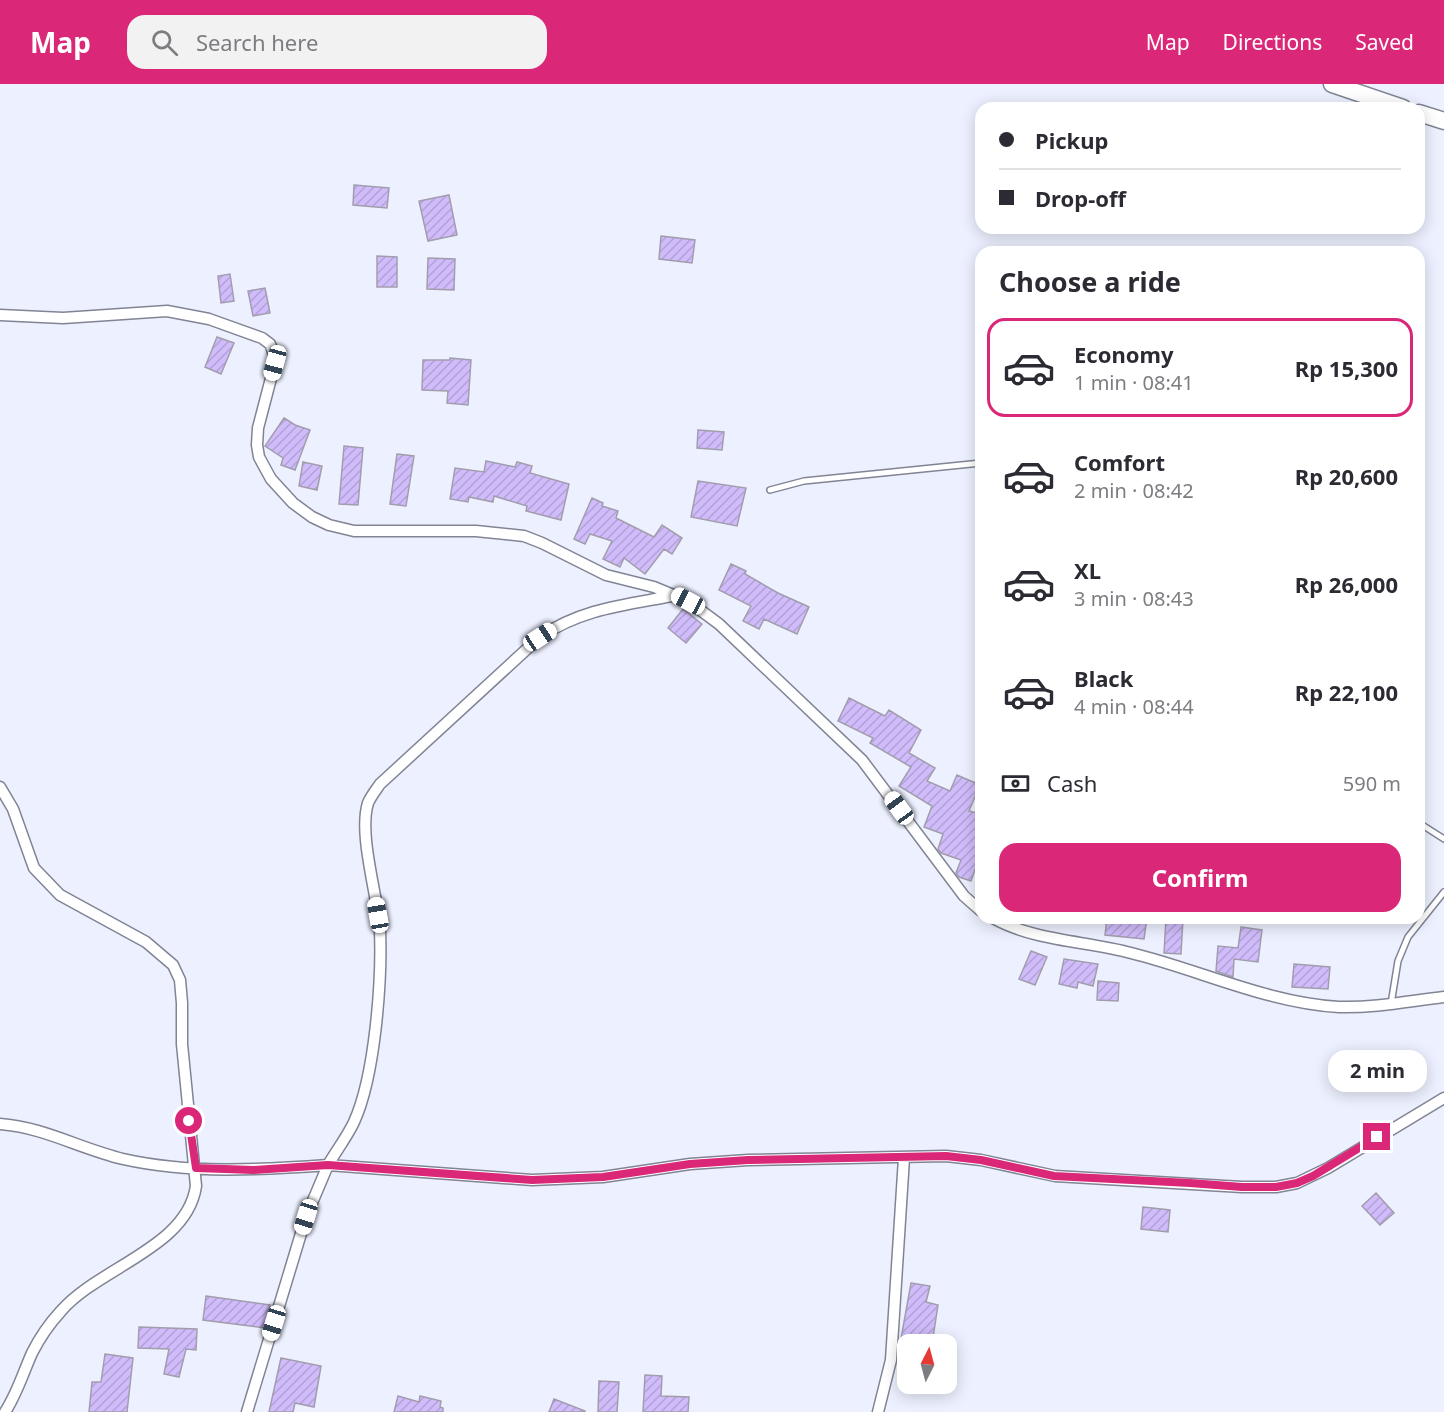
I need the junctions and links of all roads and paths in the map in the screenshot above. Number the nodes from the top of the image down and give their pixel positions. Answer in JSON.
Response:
{"nodes":[{"id":1,"x":1332,"y":84,"type":"edge"},
{"id":2,"x":1385,"y":102,"type":"edge"},
{"id":3,"x":1425,"y":115,"type":"edge"},
{"id":4,"x":1444,"y":121,"type":"edge"},
{"id":5,"x":0,"y":315,"type":"edge"},
{"id":6,"x":975,"y":464,"type":"edge"},
{"id":7,"x":770,"y":490,"type":"dead end"},
{"id":8,"x":677,"y":596,"type":"junction"},
{"id":9,"x":0,"y":787,"type":"edge"},
{"id":10,"x":1425,"y":827,"type":"edge"},
{"id":11,"x":1444,"y":839,"type":"edge"},
{"id":12,"x":1444,"y":892,"type":"edge"},
{"id":13,"x":975,"y":906,"type":"edge"},
{"id":14,"x":1425,"y":916,"type":"edge"},
{"id":15,"x":1007,"y":924,"type":"edge"},
{"id":16,"x":1418,"y":924,"type":"edge"},
{"id":17,"x":1444,"y":997,"type":"edge"},
{"id":18,"x":1390,"y":1004,"type":"junction"},
{"id":19,"x":1444,"y":1098,"type":"edge"},
{"id":20,"x":0,"y":1124,"type":"edge"},
{"id":21,"x":904,"y":1158,"type":"junction"},
{"id":22,"x":328,"y":1165,"type":"junction"},
{"id":23,"x":196,"y":1168,"type":"junction"},
{"id":24,"x":5,"y":1412,"type":"edge"},
{"id":25,"x":247,"y":1412,"type":"edge"},
{"id":26,"x":878,"y":1412,"type":"edge"}],
"edges":[{"from":1,"to":2,"type":"main road"},
{"from":3,"to":4,"type":"main road"},
{"from":5,"to":8,"type":"street"},
{"from":6,"to":7,"type":"lane"},
{"from":8,"to":13,"type":"street"},
{"from":8,"to":22,"type":"street"},
{"from":9,"to":23,"type":"street"},
{"from":10,"to":11,"type":"lane"},
{"from":12,"to":14,"type":"lane"},
{"from":15,"to":18,"type":"street"},
{"from":16,"to":18,"type":"lane"},
{"from":17,"to":18,"type":"street"},
{"from":19,"to":21,"type":"street"},
{"from":20,"to":23,"type":"street"},
{"from":21,"to":22,"type":"street"},
{"from":21,"to":26,"type":"street"},
{"from":22,"to":23,"type":"street"},
{"from":22,"to":25,"type":"street"},
{"from":23,"to":24,"type":"street"}]}
